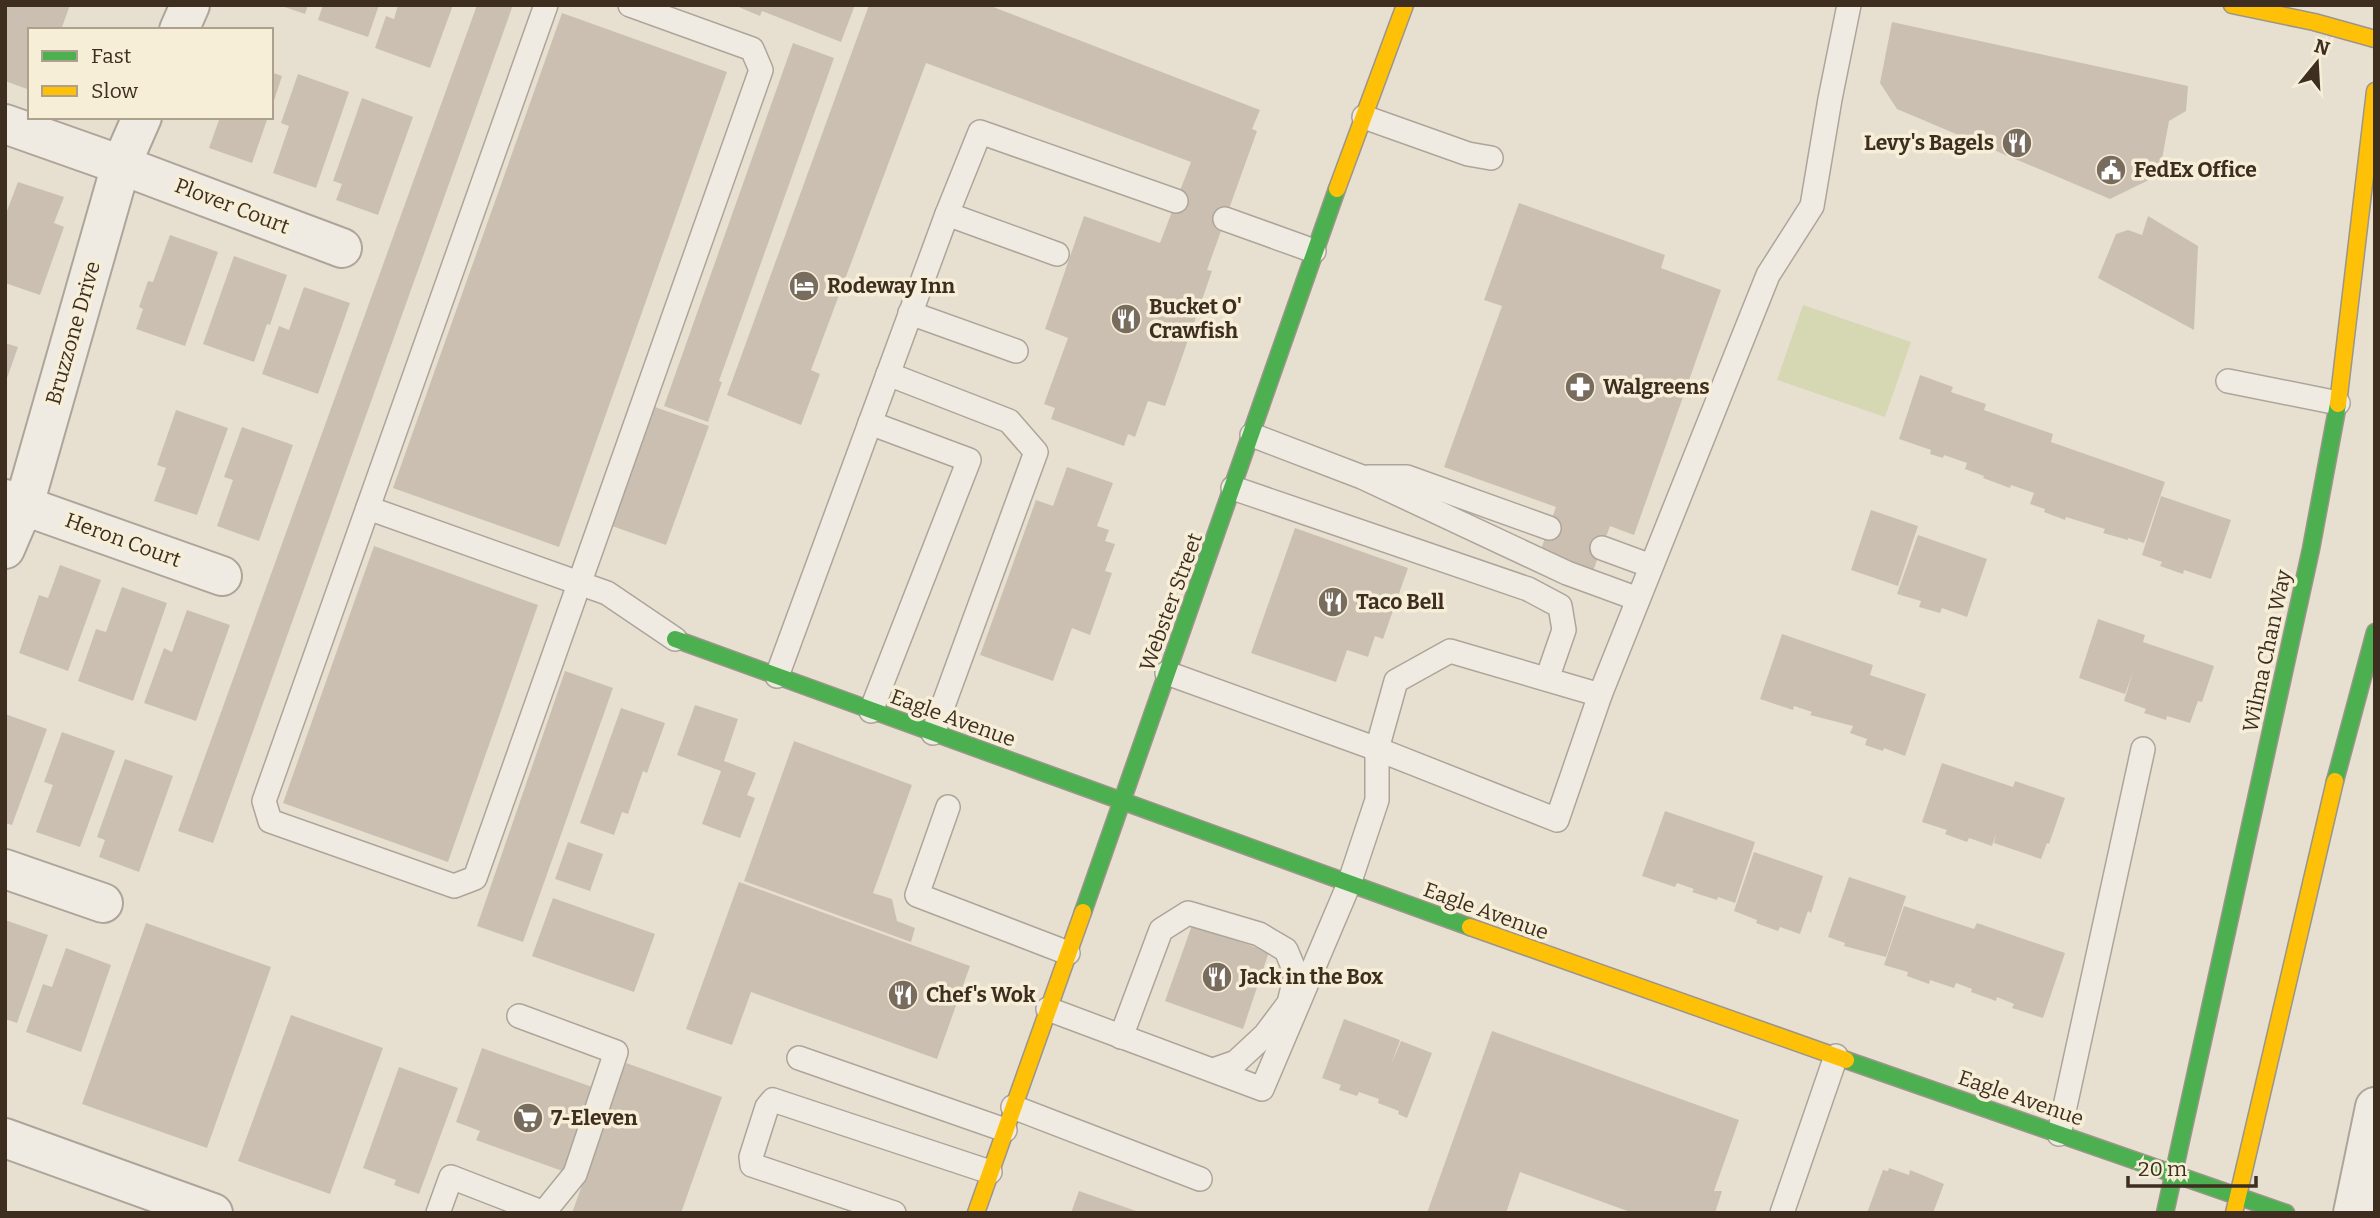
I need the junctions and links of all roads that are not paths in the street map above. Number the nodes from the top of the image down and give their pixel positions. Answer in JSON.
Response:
{"nodes":[{"id":1,"x":190,"y":5,"type":"edge"},
{"id":2,"x":546,"y":5,"type":"edge"},
{"id":3,"x":630,"y":5,"type":"edge"},
{"id":4,"x":1405,"y":5,"type":"edge"},
{"id":5,"x":1849,"y":5,"type":"edge"},
{"id":6,"x":2232,"y":5,"type":"edge"},
{"id":7,"x":180,"y":28,"type":"edge"},
{"id":8,"x":2375,"y":39,"type":"edge"},
{"id":9,"x":2375,"y":91,"type":"edge"},
{"id":10,"x":1364,"y":117,"type":"junction"},
{"id":11,"x":141,"y":119,"type":"edge"},
{"id":12,"x":5,"y":124,"type":"edge"},
{"id":13,"x":1491,"y":158,"type":"dead end"},
{"id":14,"x":121,"y":165,"type":"junction"},
{"id":15,"x":1176,"y":201,"type":"dead end"},
{"id":16,"x":947,"y":214,"type":"junction"},
{"id":17,"x":1224,"y":219,"type":"dead end"},
{"id":18,"x":342,"y":248,"type":"dead end"},
{"id":19,"x":1314,"y":251,"type":"junction"},
{"id":20,"x":1057,"y":254,"type":"dead end"},
{"id":21,"x":910,"y":313,"type":"junction"},
{"id":22,"x":1016,"y":351,"type":"dead end"},
{"id":23,"x":888,"y":374,"type":"junction"},
{"id":24,"x":2228,"y":381,"type":"dead end"},
{"id":25,"x":2338,"y":403,"type":"junction"},
{"id":26,"x":870,"y":423,"type":"junction"},
{"id":27,"x":1252,"y":435,"type":"junction"},
{"id":28,"x":1362,"y":477,"type":"junction"},
{"id":29,"x":1233,"y":488,"type":"junction"},
{"id":30,"x":14,"y":502,"type":"edge"},
{"id":31,"x":368,"y":508,"type":"junction"},
{"id":32,"x":1549,"y":528,"type":"dead end"},
{"id":33,"x":1602,"y":548,"type":"dead end"},
{"id":34,"x":5,"y":549,"type":"edge"},
{"id":35,"x":1651,"y":566,"type":"junction"},
{"id":36,"x":222,"y":576,"type":"dead end"},
{"id":37,"x":580,"y":583,"type":"junction"},
{"id":38,"x":1638,"y":599,"type":"junction"},
{"id":39,"x":2375,"y":632,"type":"edge"},
{"id":40,"x":675,"y":639,"type":"joint"},
{"id":41,"x":1167,"y":673,"type":"junction"},
{"id":42,"x":777,"y":676,"type":"junction"},
{"id":43,"x":1547,"y":679,"type":"junction"},
{"id":44,"x":1600,"y":695,"type":"junction"},
{"id":45,"x":872,"y":711,"type":"junction"},
{"id":46,"x":933,"y":733,"type":"junction"},
{"id":47,"x":1377,"y":749,"type":"junction"},
{"id":48,"x":2143,"y":749,"type":"dead end"},
{"id":49,"x":1122,"y":803,"type":"junction"},
{"id":50,"x":948,"y":807,"type":"dead end"},
{"id":51,"x":5,"y":869,"type":"edge"},
{"id":52,"x":1349,"y":884,"type":"junction"},
{"id":53,"x":103,"y":903,"type":"dead end"},
{"id":54,"x":1068,"y":953,"type":"junction"},
{"id":55,"x":1048,"y":1009,"type":"junction"},
{"id":56,"x":519,"y":1016,"type":"dead end"},
{"id":57,"x":1121,"y":1037,"type":"junction"},
{"id":58,"x":1836,"y":1056,"type":"junction"},
{"id":59,"x":799,"y":1058,"type":"dead end"},
{"id":60,"x":1213,"y":1070,"type":"junction"},
{"id":61,"x":1013,"y":1107,"type":"junction"},
{"id":62,"x":2375,"y":1107,"type":"edge"},
{"id":63,"x":1005,"y":1130,"type":"junction"},
{"id":64,"x":2059,"y":1134,"type":"junction"},
{"id":65,"x":5,"y":1138,"type":"edge"},
{"id":66,"x":990,"y":1172,"type":"junction"},
{"id":67,"x":2174,"y":1173,"type":"junction"},
{"id":68,"x":1200,"y":1179,"type":"dead end"},
{"id":69,"x":2238,"y":1196,"type":"junction"},
{"id":70,"x":168,"y":1205,"type":"edge"},
{"id":71,"x":544,"y":1212,"type":"edge"},
{"id":72,"x":213,"y":1213,"type":"edge"},
{"id":73,"x":438,"y":1213,"type":"edge"},
{"id":74,"x":894,"y":1213,"type":"edge"},
{"id":75,"x":976,"y":1213,"type":"edge"},
{"id":76,"x":1782,"y":1213,"type":"edge"},
{"id":77,"x":2165,"y":1213,"type":"edge"},
{"id":78,"x":2234,"y":1213,"type":"edge"},
{"id":79,"x":2286,"y":1213,"type":"edge"},
{"id":80,"x":2353,"y":1213,"type":"edge"}],
"edges":[{"from":1,"to":7,"type":"street"},
{"from":2,"to":31,"type":"lane"},
{"from":3,"to":37,"type":"lane"},
{"from":4,"to":10,"type":"main road","name":"Webster Street"},
{"from":5,"to":35,"type":"lane"},
{"from":6,"to":8,"type":"main road"},
{"from":9,"to":25,"type":"main road","name":"Wilma Chan Way"},
{"from":10,"to":13,"type":"lane"},
{"from":10,"to":19,"type":"main road","name":"Webster Street"},
{"from":11,"to":14,"type":"street","name":"Bruzzone Drive"},
{"from":12,"to":14,"type":"street","name":"Plover Court"},
{"from":14,"to":18,"type":"street","name":"Plover Court"},
{"from":14,"to":30,"type":"street","name":"Bruzzone Drive"},
{"from":15,"to":16,"type":"lane"},
{"from":16,"to":20,"type":"lane"},
{"from":16,"to":21,"type":"lane"},
{"from":17,"to":19,"type":"lane"},
{"from":19,"to":27,"type":"main road","name":"Webster Street"},
{"from":21,"to":22,"type":"lane"},
{"from":21,"to":23,"type":"lane"},
{"from":23,"to":26,"type":"lane"},
{"from":23,"to":46,"type":"lane"},
{"from":24,"to":25,"type":"lane"},
{"from":25,"to":67,"type":"main road","name":"Wilma Chan Way"},
{"from":26,"to":42,"type":"lane"},
{"from":26,"to":45,"type":"lane"},
{"from":27,"to":28,"type":"lane"},
{"from":27,"to":29,"type":"main road","name":"Webster Street"},
{"from":28,"to":32,"type":"lane"},
{"from":28,"to":38,"type":"lane"},
{"from":29,"to":41,"type":"main road","name":"Webster Street"},
{"from":29,"to":43,"type":"lane"},
{"from":30,"to":34,"type":"street","name":"Bruzzone Drive"},
{"from":30,"to":36,"type":"street","name":"Heron Court"},
{"from":31,"to":37,"type":"lane"},
{"from":31,"to":37,"type":"lane"},
{"from":33,"to":35,"type":"lane"},
{"from":35,"to":38,"type":"lane"},
{"from":37,"to":40,"type":"lane"},
{"from":38,"to":44,"type":"lane"},
{"from":39,"to":69,"type":"main road"},
{"from":40,"to":42,"type":"main road","name":"Eagle Avenue"},
{"from":41,"to":47,"type":"lane"},
{"from":41,"to":49,"type":"main road","name":"Webster Street"},
{"from":42,"to":45,"type":"main road","name":"Eagle Avenue"},
{"from":43,"to":44,"type":"lane"},
{"from":43,"to":47,"type":"lane"},
{"from":44,"to":47,"type":"lane"},
{"from":45,"to":46,"type":"main road","name":"Eagle Avenue"},
{"from":46,"to":49,"type":"main road","name":"Eagle Avenue"},
{"from":47,"to":52,"type":"lane"},
{"from":48,"to":64,"type":"lane"},
{"from":49,"to":52,"type":"main road","name":"Eagle Avenue"},
{"from":49,"to":54,"type":"main road","name":"Webster Street"},
{"from":50,"to":54,"type":"lane"},
{"from":51,"to":53,"type":"street"},
{"from":52,"to":58,"type":"main road","name":"Eagle Avenue"},
{"from":52,"to":60,"type":"lane"},
{"from":54,"to":55,"type":"main road","name":"Webster Street"},
{"from":55,"to":57,"type":"lane"},
{"from":55,"to":61,"type":"main road","name":"Webster Street"},
{"from":56,"to":71,"type":"lane"},
{"from":57,"to":60,"type":"lane"},
{"from":57,"to":60,"type":"lane"},
{"from":58,"to":64,"type":"main road","name":"Eagle Avenue"},
{"from":58,"to":76,"type":"lane"},
{"from":59,"to":63,"type":"lane"},
{"from":61,"to":63,"type":"main road","name":"Webster Street"},
{"from":61,"to":68,"type":"lane"},
{"from":62,"to":80,"type":"street"},
{"from":63,"to":66,"type":"main road","name":"Webster Street"},
{"from":64,"to":67,"type":"main road","name":"Eagle Avenue"},
{"from":65,"to":70,"type":"street"},
{"from":66,"to":74,"type":"lane"},
{"from":66,"to":75,"type":"main road","name":"Webster Street"},
{"from":67,"to":69,"type":"main road","name":"Eagle Avenue"},
{"from":67,"to":77,"type":"main road","name":"Wilma Chan Way"},
{"from":69,"to":78,"type":"main road"},
{"from":69,"to":79,"type":"main road","name":"Eagle Avenue"},
{"from":70,"to":72,"type":"street"},
{"from":71,"to":73,"type":"lane"}]}
